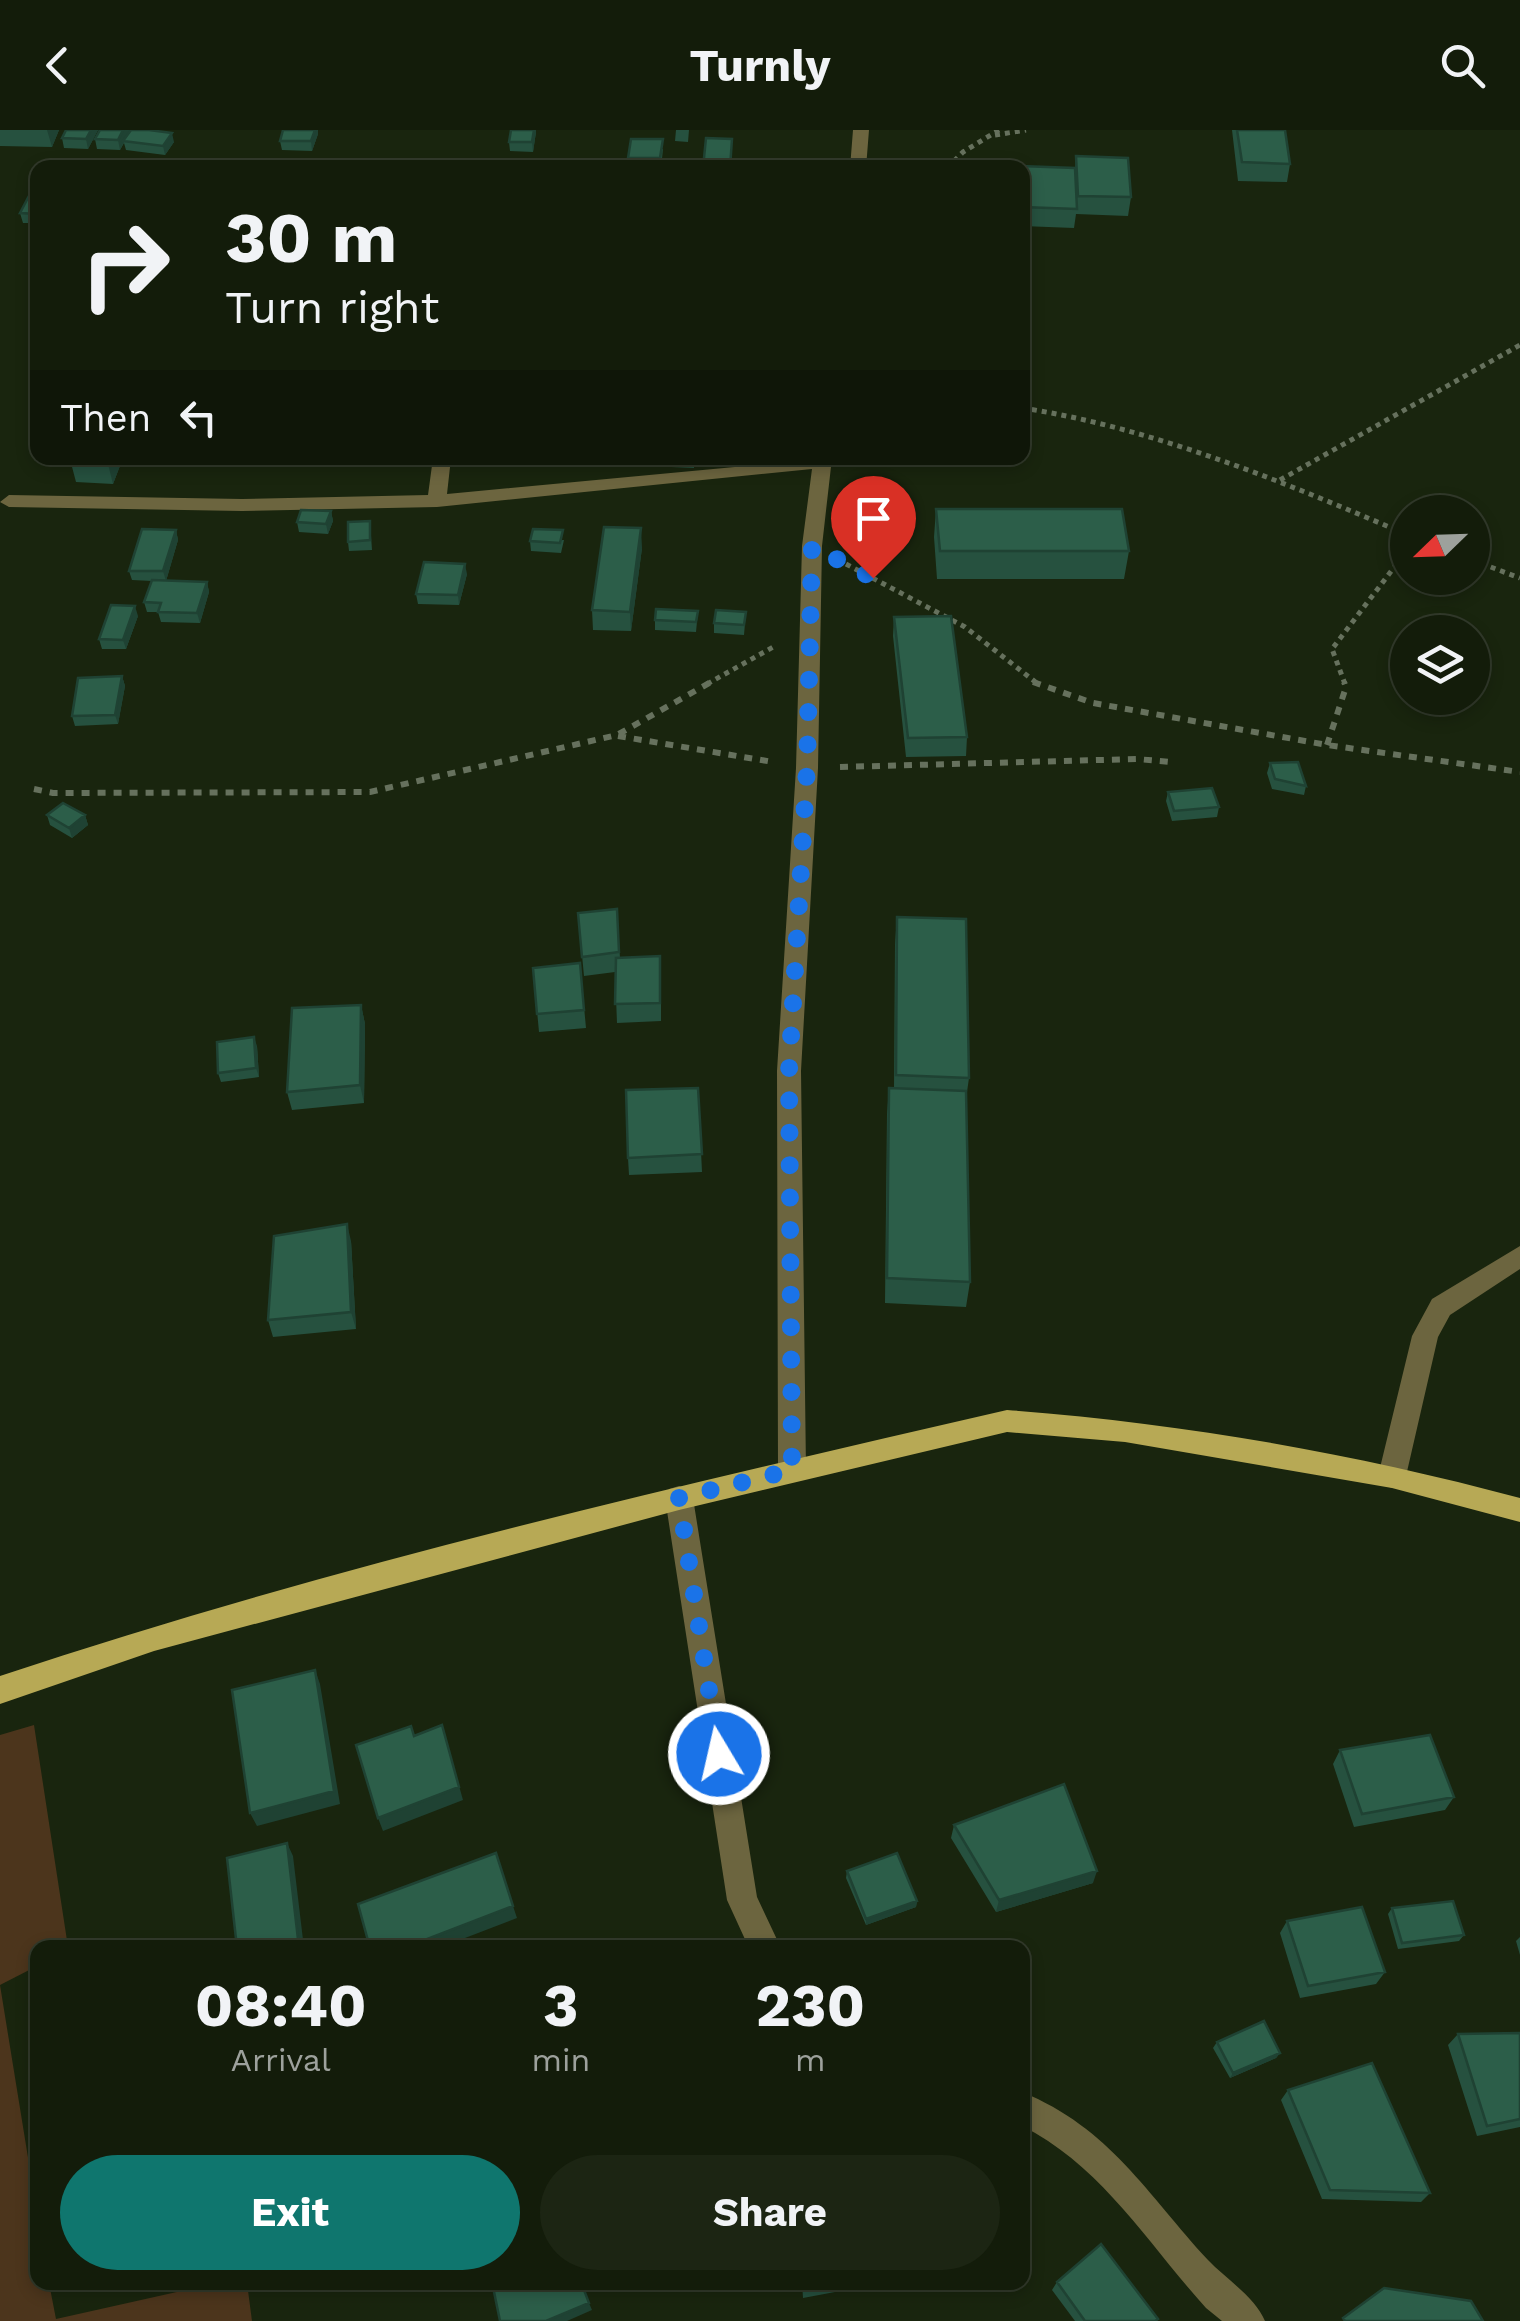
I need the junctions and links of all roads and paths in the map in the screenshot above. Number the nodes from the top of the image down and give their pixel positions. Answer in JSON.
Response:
{"nodes":[{"id":1,"x":861,"y":130,"type":"edge"},
{"id":2,"x":999,"y":130,"type":"edge"},
{"id":3,"x":1026,"y":130,"type":"edge"},
{"id":4,"x":994,"y":136,"type":"junction"},
{"id":5,"x":859,"y":160,"type":"edge"},
{"id":6,"x":955,"y":160,"type":"edge"},
{"id":7,"x":1520,"y":345,"type":"edge"},
{"id":8,"x":1030,"y":409,"type":"edge"},
{"id":9,"x":441,"y":465,"type":"edge"},
{"id":10,"x":775,"y":465,"type":"edge"},
{"id":11,"x":821,"y":465,"type":"edge"},
{"id":12,"x":1280,"y":480,"type":"junction"},
{"id":13,"x":437,"y":501,"type":"junction"},
{"id":14,"x":9,"y":502,"type":"dead end"},
{"id":15,"x":1390,"y":528,"type":"edge"},
{"id":16,"x":812,"y":546,"type":"junction"},
{"id":17,"x":1490,"y":567,"type":"edge"},
{"id":18,"x":1390,"y":573,"type":"edge"},
{"id":19,"x":1520,"y":578,"type":"edge"},
{"id":20,"x":811,"y":626,"type":"junction"},
{"id":21,"x":617,"y":735,"type":"junction"},
{"id":22,"x":1326,"y":745,"type":"junction"},
{"id":23,"x":1170,"y":762,"type":"dead end"},
{"id":24,"x":807,"y":768,"type":"junction"},
{"id":25,"x":1520,"y":772,"type":"edge"},
{"id":26,"x":34,"y":788,"type":"dead end"},
{"id":27,"x":1520,"y":1256,"type":"edge"},
{"id":28,"x":792,"y":1470,"type":"junction"},
{"id":29,"x":1392,"y":1476,"type":"junction"},
{"id":30,"x":679,"y":1498,"type":"junction"},
{"id":31,"x":1520,"y":1510,"type":"edge"},
{"id":32,"x":0,"y":1690,"type":"edge"},
{"id":33,"x":762,"y":1940,"type":"edge"},
{"id":34,"x":1030,"y":2112,"type":"edge"},
{"id":35,"x":1248,"y":2321,"type":"edge"}],
"edges":[{"from":1,"to":5,"type":"street"},
{"from":2,"to":4,"type":"path"},
{"from":3,"to":4,"type":"path"},
{"from":4,"to":6,"type":"path"},
{"from":7,"to":12,"type":"path"},
{"from":8,"to":12,"type":"path"},
{"from":9,"to":13,"type":"street"},
{"from":10,"to":13,"type":"street"},
{"from":11,"to":16,"type":"street"},
{"from":12,"to":15,"type":"path"},
{"from":13,"to":14,"type":"street"},
{"from":16,"to":20,"type":"street"},
{"from":16,"to":22,"type":"path"},
{"from":17,"to":19,"type":"path"},
{"from":18,"to":22,"type":"path"},
{"from":20,"to":21,"type":"path"},
{"from":20,"to":24,"type":"street"},
{"from":21,"to":24,"type":"path"},
{"from":21,"to":26,"type":"path"},
{"from":22,"to":25,"type":"path"},
{"from":23,"to":24,"type":"path"},
{"from":24,"to":28,"type":"street"},
{"from":27,"to":29,"type":"street"},
{"from":28,"to":29,"type":"main road"},
{"from":28,"to":30,"type":"main road"},
{"from":29,"to":31,"type":"main road"},
{"from":30,"to":32,"type":"main road"},
{"from":30,"to":33,"type":"street"},
{"from":34,"to":35,"type":"street"}]}
